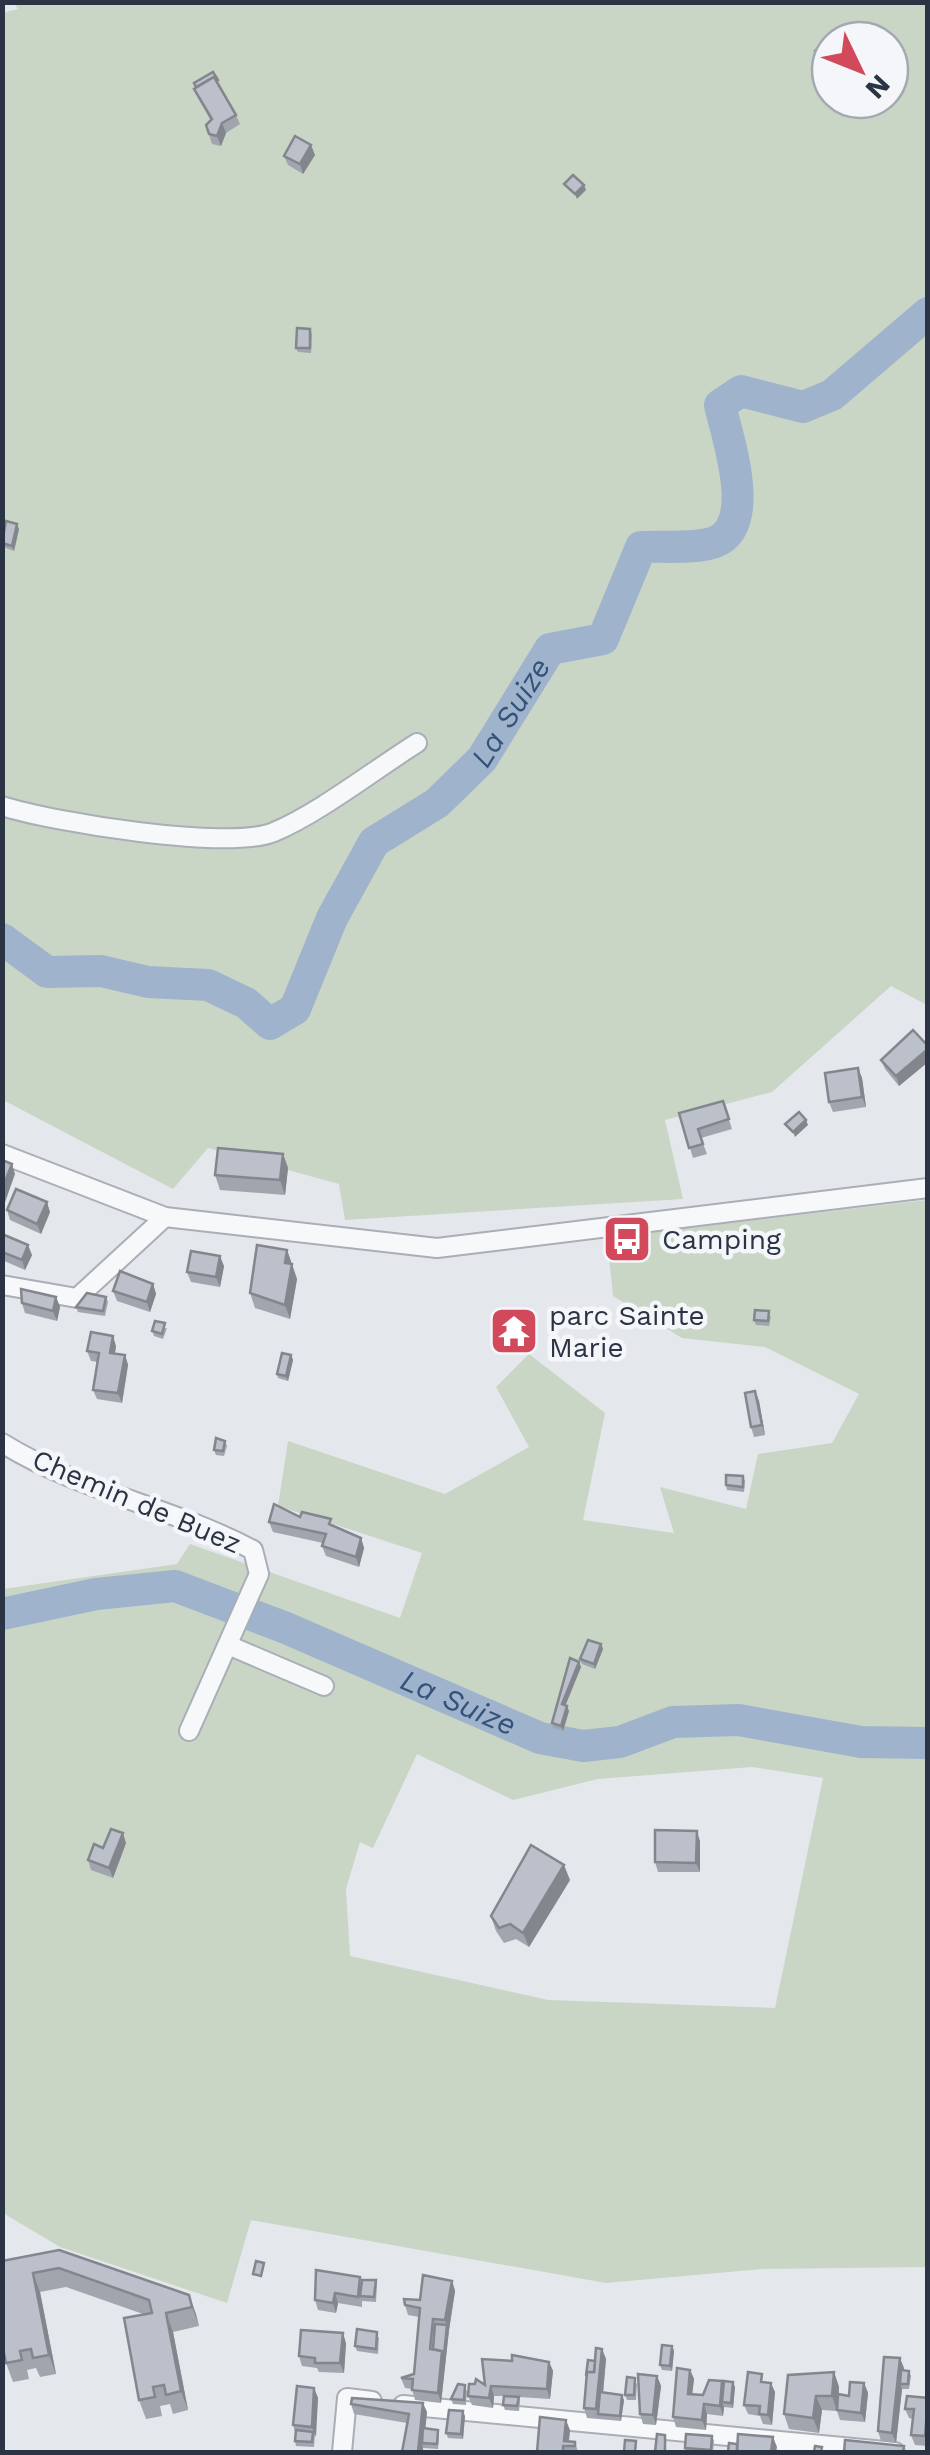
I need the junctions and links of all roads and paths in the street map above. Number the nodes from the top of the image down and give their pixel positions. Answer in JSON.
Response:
{"nodes":[{"id":1,"x":417,"y":743,"type":"dead end"},
{"id":2,"x":2,"y":806,"type":"edge"},
{"id":3,"x":2,"y":1154,"type":"edge"},
{"id":4,"x":928,"y":1188,"type":"edge"},
{"id":5,"x":165,"y":1217,"type":"junction"},
{"id":6,"x":2,"y":1286,"type":"edge"},
{"id":7,"x":2,"y":1443,"type":"edge"},
{"id":8,"x":228,"y":1645,"type":"junction"},
{"id":9,"x":324,"y":1686,"type":"dead end"},
{"id":10,"x":189,"y":1731,"type":"dead end"},
{"id":11,"x":342,"y":2452,"type":"edge"},
{"id":12,"x":896,"y":2452,"type":"edge"}],
"edges":[{"from":1,"to":2,"type":"street"},
{"from":3,"to":5,"type":"street"},
{"from":4,"to":5,"type":"street"},
{"from":5,"to":6,"type":"street"},
{"from":7,"to":8,"type":"street","name":"Chemin de Buez"},
{"from":8,"to":9,"type":"street"},
{"from":8,"to":10,"type":"street","name":"Chemin de Buez"},
{"from":11,"to":12,"type":"street"}]}
